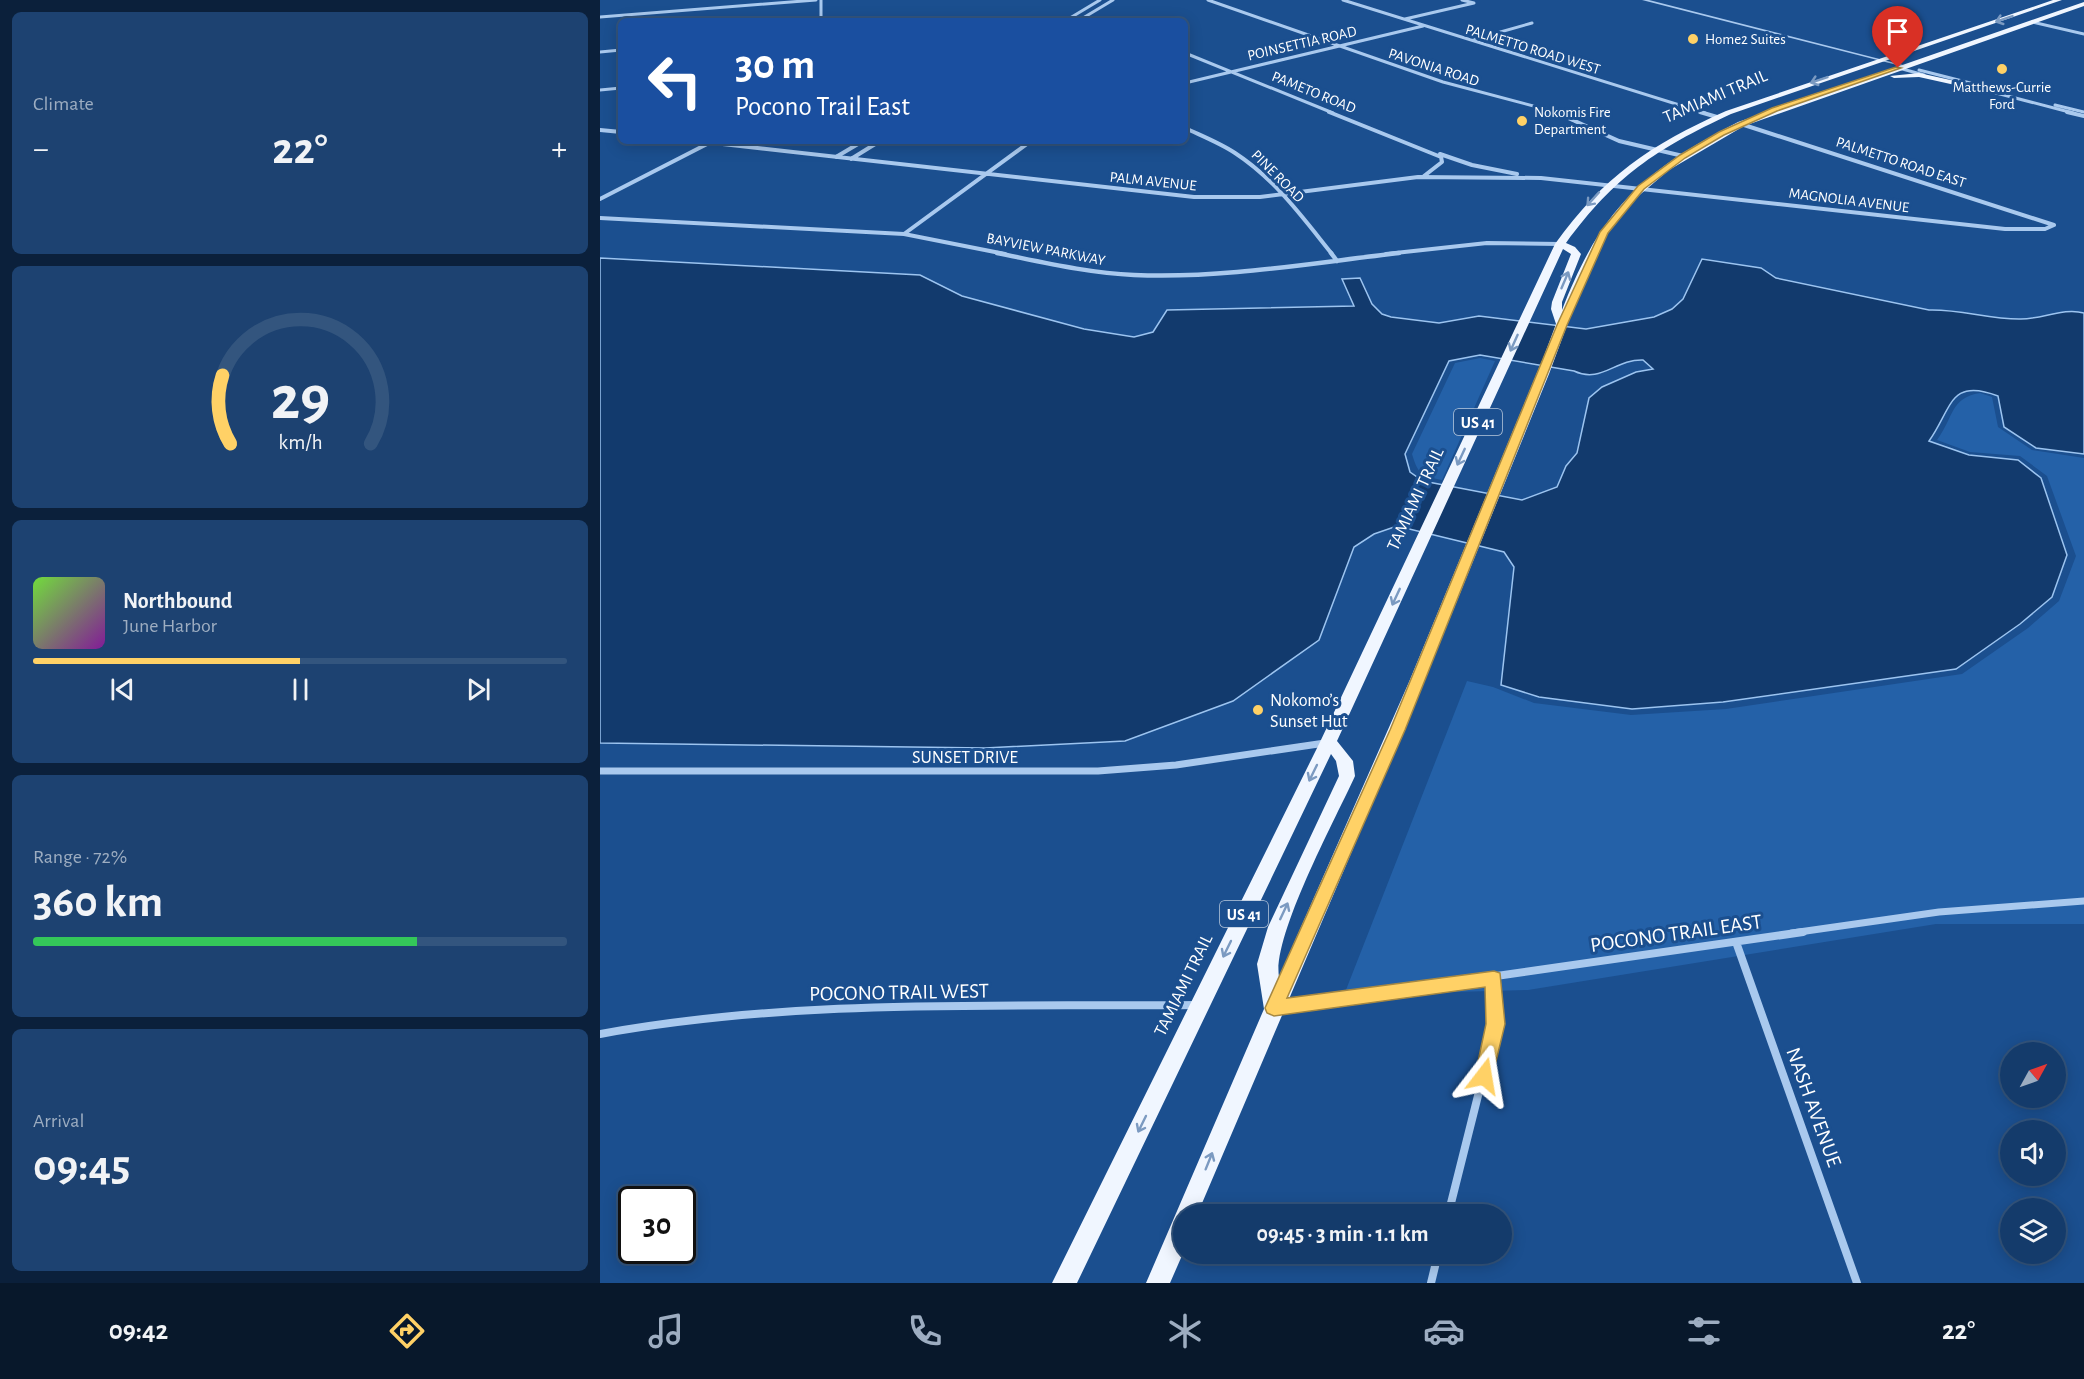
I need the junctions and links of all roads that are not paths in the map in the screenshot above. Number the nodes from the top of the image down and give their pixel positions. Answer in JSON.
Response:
{"nodes":[{"id":1,"x":816,"y":0,"type":"edge"},
{"id":2,"x":821,"y":0,"type":"edge"},
{"id":3,"x":1100,"y":0,"type":"edge"},
{"id":4,"x":1113,"y":0,"type":"edge"},
{"id":5,"x":1208,"y":0,"type":"edge"},
{"id":6,"x":1343,"y":0,"type":"edge"},
{"id":7,"x":1462,"y":0,"type":"edge"},
{"id":8,"x":1644,"y":0,"type":"edge"},
{"id":9,"x":2059,"y":0,"type":"edge"},
{"id":10,"x":2076,"y":0,"type":"edge"},
{"id":11,"x":2084,"y":4,"type":"edge"},
{"id":12,"x":600,"y":17,"type":"edge"},
{"id":13,"x":821,"y":18,"type":"edge"},
{"id":14,"x":1070,"y":18,"type":"edge"},
{"id":15,"x":1083,"y":18,"type":"edge"},
{"id":16,"x":1404,"y":19,"type":"junction"},
{"id":17,"x":2032,"y":22,"type":"junction"},
{"id":18,"x":1533,"y":23,"type":"dead end"},
{"id":19,"x":1424,"y":26,"type":"junction"},
{"id":20,"x":2084,"y":33,"type":"edge"},
{"id":21,"x":1471,"y":40,"type":"junction"},
{"id":22,"x":1339,"y":46,"type":"junction"},
{"id":23,"x":618,"y":50,"type":"edge"},
{"id":24,"x":600,"y":52,"type":"edge"},
{"id":25,"x":1188,"y":54,"type":"edge"},
{"id":26,"x":1878,"y":61,"type":"junction"},
{"id":27,"x":1901,"y":67,"type":"junction"},
{"id":28,"x":1232,"y":72,"type":"junction"},
{"id":29,"x":1188,"y":82,"type":"edge"},
{"id":30,"x":618,"y":88,"type":"edge"},
{"id":31,"x":600,"y":90,"type":"edge"},
{"id":32,"x":1982,"y":90,"type":"junction"},
{"id":33,"x":2084,"y":112,"type":"edge"},
{"id":34,"x":1762,"y":115,"type":"junction"},
{"id":35,"x":2084,"y":116,"type":"edge"},
{"id":36,"x":1717,"y":117,"type":"junction"},
{"id":37,"x":1741,"y":123,"type":"junction"},
{"id":38,"x":1188,"y":129,"type":"edge"},
{"id":39,"x":600,"y":130,"type":"edge"},
{"id":40,"x":618,"y":132,"type":"edge"},
{"id":41,"x":707,"y":144,"type":"edge"},
{"id":42,"x":727,"y":144,"type":"edge"},
{"id":43,"x":858,"y":144,"type":"edge"},
{"id":44,"x":875,"y":144,"type":"edge"},
{"id":45,"x":1027,"y":144,"type":"edge"},
{"id":46,"x":1653,"y":150,"type":"junction"},
{"id":47,"x":1434,"y":153,"type":"junction"},
{"id":48,"x":1683,"y":156,"type":"junction"},
{"id":49,"x":836,"y":158,"type":"junction"},
{"id":50,"x":850,"y":159,"type":"junction"},
{"id":51,"x":984,"y":175,"type":"junction"},
{"id":52,"x":1418,"y":177,"type":"junction"},
{"id":53,"x":1541,"y":178,"type":"junction"},
{"id":54,"x":1608,"y":184,"type":"junction"},
{"id":55,"x":1641,"y":187,"type":"junction"},
{"id":56,"x":1283,"y":195,"type":"junction"},
{"id":57,"x":600,"y":199,"type":"edge"},
{"id":58,"x":600,"y":218,"type":"edge"},
{"id":59,"x":2054,"y":225,"type":"joint"},
{"id":60,"x":904,"y":234,"type":"junction"},
{"id":61,"x":1560,"y":244,"type":"junction"},
{"id":62,"x":1337,"y":261,"type":"junction"},
{"id":63,"x":1562,"y":325,"type":"junction"},
{"id":64,"x":1328,"y":742,"type":"junction"},
{"id":65,"x":600,"y":771,"type":"edge"},
{"id":66,"x":2084,"y":901,"type":"edge"},
{"id":67,"x":1736,"y":942,"type":"junction"},
{"id":68,"x":1494,"y":978,"type":"junction"},
{"id":69,"x":1200,"y":1005,"type":"junction"},
{"id":70,"x":1274,"y":1008,"type":"junction"},
{"id":71,"x":600,"y":1034,"type":"edge"},
{"id":72,"x":1191,"y":1204,"type":"edge"},
{"id":73,"x":1451,"y":1204,"type":"edge"},
{"id":74,"x":1173,"y":1248,"type":"edge"},
{"id":75,"x":1436,"y":1264,"type":"edge"},
{"id":76,"x":1064,"y":1283,"type":"edge"},
{"id":77,"x":1158,"y":1283,"type":"edge"},
{"id":78,"x":1431,"y":1283,"type":"edge"},
{"id":79,"x":1857,"y":1283,"type":"edge"}],
"edges":[{"from":1,"to":12,"type":"street"},
{"from":2,"to":13,"type":"street"},
{"from":3,"to":14,"type":"street"},
{"from":4,"to":15,"type":"street"},
{"from":5,"to":22,"type":"street","name":"PAVONIA ROAD"},
{"from":6,"to":16,"type":"street","name":"PALMETTO ROAD WEST"},
{"from":7,"to":16,"type":"street"},
{"from":8,"to":26,"type":"street"},
{"from":9,"to":26,"type":"main road","name":"TAMIAMI TRAIL","number":"US 41","one_way":true},
{"from":10,"to":17,"type":"main road"},
{"from":11,"to":17,"type":"main road","name":"TAMIAMI TRAIL","number":"US 41"},
{"from":16,"to":19,"type":"street","name":"PALMETTO ROAD WEST"},
{"from":17,"to":20,"type":"street"},
{"from":17,"to":27,"type":"main road","name":"TAMIAMI TRAIL","number":"US 41"},
{"from":18,"to":21,"type":"street"},
{"from":19,"to":21,"type":"street","name":"PALMETTO ROAD WEST"},
{"from":19,"to":22,"type":"street","name":"POINSETTIA ROAD"},
{"from":21,"to":36,"type":"street","name":"PALMETTO ROAD WEST"},
{"from":22,"to":28,"type":"street","name":"POINSETTIA ROAD"},
{"from":22,"to":46,"type":"street","name":"PAVONIA ROAD"},
{"from":23,"to":24,"type":"street"},
{"from":25,"to":28,"type":"street","name":"PAMETO ROAD"},
{"from":26,"to":27,"type":"street"},
{"from":26,"to":36,"type":"main road","name":"TAMIAMI TRAIL","number":"US 41","one_way":true},
{"from":27,"to":32,"type":"street"},
{"from":27,"to":33,"type":"street"},
{"from":27,"to":34,"type":"main road","name":"TAMIAMI TRAIL","number":"US 41"},
{"from":28,"to":29,"type":"street","name":"POINSETTIA ROAD"},
{"from":28,"to":47,"type":"street","name":"PAMETO ROAD"},
{"from":30,"to":31,"type":"street"},
{"from":32,"to":34,"type":"main road"},
{"from":32,"to":35,"type":"street"},
{"from":34,"to":37,"type":"main road","name":"TAMIAMI TRAIL","number":"US 41"},
{"from":36,"to":46,"type":"main road","name":"TAMIAMI TRAIL","number":"US 41"},
{"from":37,"to":48,"type":"main road","name":"TAMIAMI TRAIL","number":"US 41"},
{"from":37,"to":59,"type":"street","name":"PALMETTO ROAD EAST"},
{"from":38,"to":56,"type":"street","name":"PINE ROAD"},
{"from":39,"to":40,"type":"street"},
{"from":41,"to":57,"type":"street"},
{"from":42,"to":49,"type":"street","name":"PALM AVENUE"},
{"from":43,"to":49,"type":"street"},
{"from":44,"to":50,"type":"street"},
{"from":45,"to":51,"type":"street"},
{"from":46,"to":48,"type":"street","name":"PAVONIA ROAD"},
{"from":46,"to":54,"type":"main road","name":"TAMIAMI TRAIL","number":"US 41"},
{"from":47,"to":52,"type":"street"},
{"from":47,"to":53,"type":"street","name":"PAMETO ROAD"},
{"from":48,"to":55,"type":"main road","name":"TAMIAMI TRAIL","number":"US 41"},
{"from":49,"to":50,"type":"street","name":"PALM AVENUE"},
{"from":50,"to":51,"type":"street","name":"PALM AVENUE"},
{"from":51,"to":56,"type":"street","name":"PALM AVENUE"},
{"from":51,"to":60,"type":"street"},
{"from":52,"to":53,"type":"street","name":"PALM AVENUE"},
{"from":52,"to":56,"type":"street","name":"PALM AVENUE"},
{"from":53,"to":54,"type":"street","name":"PALM AVENUE"},
{"from":54,"to":55,"type":"street","name":"MAGNOLIA AVENUE"},
{"from":54,"to":61,"type":"main road","name":"TAMIAMI TRAIL","number":"US 41","one_way":true},
{"from":55,"to":59,"type":"street","name":"MAGNOLIA AVENUE"},
{"from":55,"to":63,"type":"main road","name":"TAMIAMI TRAIL","number":"US 41"},
{"from":56,"to":62,"type":"street","name":"PINE ROAD"},
{"from":58,"to":60,"type":"street","name":"BAYVIEW PARKWAY"},
{"from":60,"to":62,"type":"street","name":"BAYVIEW PARKWAY"},
{"from":61,"to":62,"type":"street","name":"BAYVIEW PARKWAY"},
{"from":63,"to":61,"type":"main road","one_way":true},
{"from":61,"to":64,"type":"main road","name":"TAMIAMI TRAIL","number":"US 41","one_way":true},
{"from":63,"to":70,"type":"main road","name":"TAMIAMI TRAIL","number":"US 41"},
{"from":64,"to":65,"type":"street","name":"SUNSET DRIVE"},
{"from":64,"to":69,"type":"main road","name":"TAMIAMI TRAIL","number":"US 41","one_way":true},
{"from":70,"to":64,"type":"main road","one_way":true},
{"from":66,"to":67,"type":"street","name":"POCONO TRAIL EAST"},
{"from":67,"to":68,"type":"street","name":"POCONO TRAIL EAST"},
{"from":67,"to":79,"type":"street","name":"NASH AVENUE"},
{"from":68,"to":70,"type":"street","name":"POCONO TRAIL EAST"},
{"from":68,"to":73,"type":"street"},
{"from":69,"to":71,"type":"street","name":"POCONO TRAIL WEST"},
{"from":69,"to":76,"type":"main road","name":"TAMIAMI TRAIL","number":"US 41","one_way":true},
{"from":72,"to":70,"type":"main road","name":"TAMIAMI TRAIL","number":"US 41","one_way":true},
{"from":74,"to":77,"type":"main road"},
{"from":75,"to":78,"type":"street"}]}
